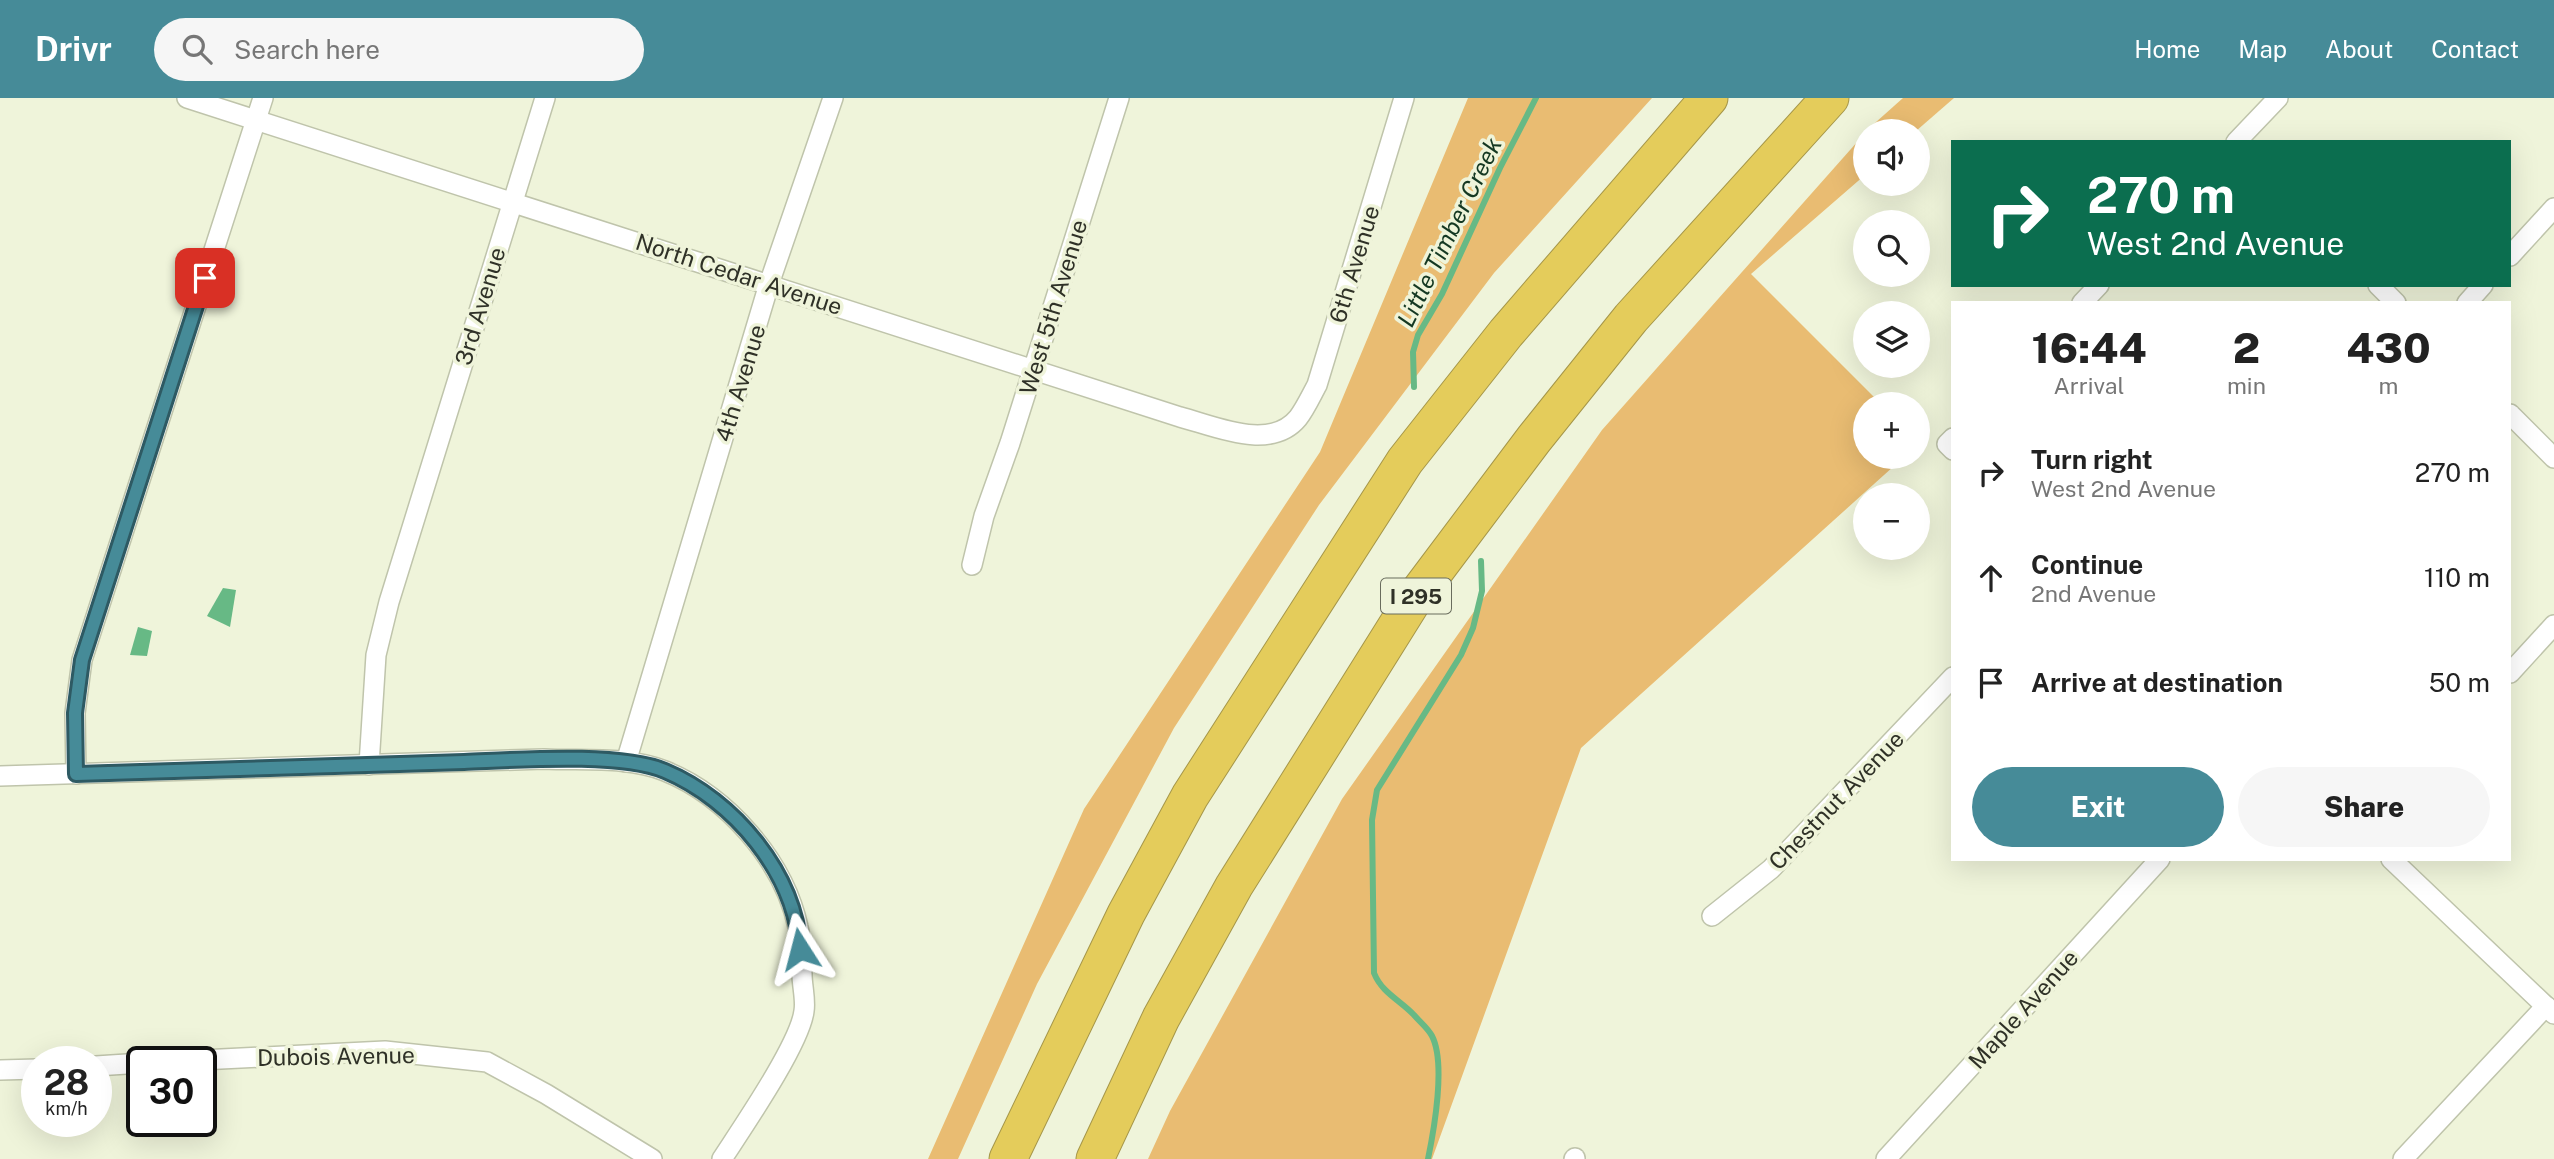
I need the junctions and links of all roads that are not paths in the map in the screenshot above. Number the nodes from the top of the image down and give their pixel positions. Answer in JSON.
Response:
{"nodes":[{"id":1,"x":187,"y":98,"type":"edge"},
{"id":2,"x":263,"y":98,"type":"edge"},
{"id":3,"x":545,"y":98,"type":"edge"},
{"id":4,"x":833,"y":98,"type":"edge"},
{"id":5,"x":1119,"y":98,"type":"edge"},
{"id":6,"x":1404,"y":98,"type":"edge"},
{"id":7,"x":1709,"y":98,"type":"edge"},
{"id":8,"x":1830,"y":98,"type":"edge"},
{"id":9,"x":2278,"y":98,"type":"edge"},
{"id":10,"x":256,"y":120,"type":"junction"},
{"id":11,"x":2238,"y":140,"type":"edge"},
{"id":12,"x":512,"y":201,"type":"junction"},
{"id":13,"x":2554,"y":208,"type":"edge"},
{"id":14,"x":2511,"y":255,"type":"edge"},
{"id":15,"x":769,"y":284,"type":"junction"},
{"id":16,"x":2097,"y":287,"type":"edge"},
{"id":17,"x":2380,"y":287,"type":"edge"},
{"id":18,"x":2481,"y":287,"type":"edge"},
{"id":19,"x":2084,"y":301,"type":"edge"},
{"id":20,"x":2394,"y":301,"type":"edge"},
{"id":21,"x":2469,"y":301,"type":"edge"},
{"id":22,"x":1033,"y":370,"type":"junction"},
{"id":23,"x":2511,"y":415,"type":"edge"},
{"id":24,"x":1291,"y":424,"type":"joint"},
{"id":25,"x":2554,"y":458,"type":"edge"},
{"id":26,"x":972,"y":565,"type":"dead end"},
{"id":27,"x":2554,"y":625,"type":"edge"},
{"id":28,"x":2511,"y":672,"type":"edge"},
{"id":29,"x":1951,"y":679,"type":"edge"},
{"id":30,"x":626,"y":762,"type":"junction"},
{"id":31,"x":369,"y":765,"type":"junction"},
{"id":32,"x":76,"y":774,"type":"junction"},
{"id":33,"x":0,"y":776,"type":"edge"},
{"id":34,"x":2158,"y":861,"type":"edge"},
{"id":35,"x":2393,"y":861,"type":"edge"},
{"id":36,"x":1712,"y":916,"type":"dead end"},
{"id":37,"x":2550,"y":1010,"type":"edge"},
{"id":38,"x":217,"y":1059,"type":"edge"},
{"id":39,"x":21,"y":1069,"type":"edge"},
{"id":40,"x":0,"y":1070,"type":"edge"},
{"id":41,"x":652,"y":1159,"type":"edge"},
{"id":42,"x":722,"y":1159,"type":"edge"},
{"id":43,"x":1007,"y":1159,"type":"edge"},
{"id":44,"x":1095,"y":1159,"type":"edge"},
{"id":45,"x":1886,"y":1159,"type":"edge"},
{"id":46,"x":2403,"y":1159,"type":"edge"}],
"edges":[{"from":1,"to":10,"type":"street","name":"North Cedar Avenue"},
{"from":2,"to":10,"type":"street"},
{"from":3,"to":12,"type":"street","name":"3rd Avenue"},
{"from":4,"to":15,"type":"street","name":"4th Avenue"},
{"from":5,"to":22,"type":"street","name":"West 5th Avenue"},
{"from":6,"to":24,"type":"street","name":"6th Avenue"},
{"from":7,"to":43,"type":"highway"},
{"from":8,"to":44,"type":"highway","number":"I 295"},
{"from":9,"to":11,"type":"street"},
{"from":10,"to":12,"type":"street","name":"North Cedar Avenue"},
{"from":10,"to":32,"type":"street"},
{"from":12,"to":15,"type":"street","name":"North Cedar Avenue"},
{"from":12,"to":31,"type":"street","name":"3rd Avenue"},
{"from":13,"to":14,"type":"street"},
{"from":15,"to":22,"type":"street","name":"North Cedar Avenue"},
{"from":15,"to":30,"type":"street","name":"4th Avenue"},
{"from":16,"to":19,"type":"street"},
{"from":17,"to":20,"type":"street"},
{"from":18,"to":21,"type":"street"},
{"from":22,"to":24,"type":"street","name":"North Cedar Avenue"},
{"from":22,"to":26,"type":"street","name":"West 5th Avenue"},
{"from":23,"to":25,"type":"street"},
{"from":27,"to":28,"type":"street"},
{"from":29,"to":36,"type":"street","name":"Chestnut Avenue"},
{"from":30,"to":31,"type":"street"},
{"from":30,"to":42,"type":"street"},
{"from":31,"to":32,"type":"street"},
{"from":32,"to":33,"type":"street"},
{"from":34,"to":45,"type":"street","name":"Maple Avenue"},
{"from":35,"to":37,"type":"street"},
{"from":37,"to":46,"type":"street"},
{"from":38,"to":41,"type":"street","name":"Dubois Avenue"},
{"from":39,"to":40,"type":"street"}]}
